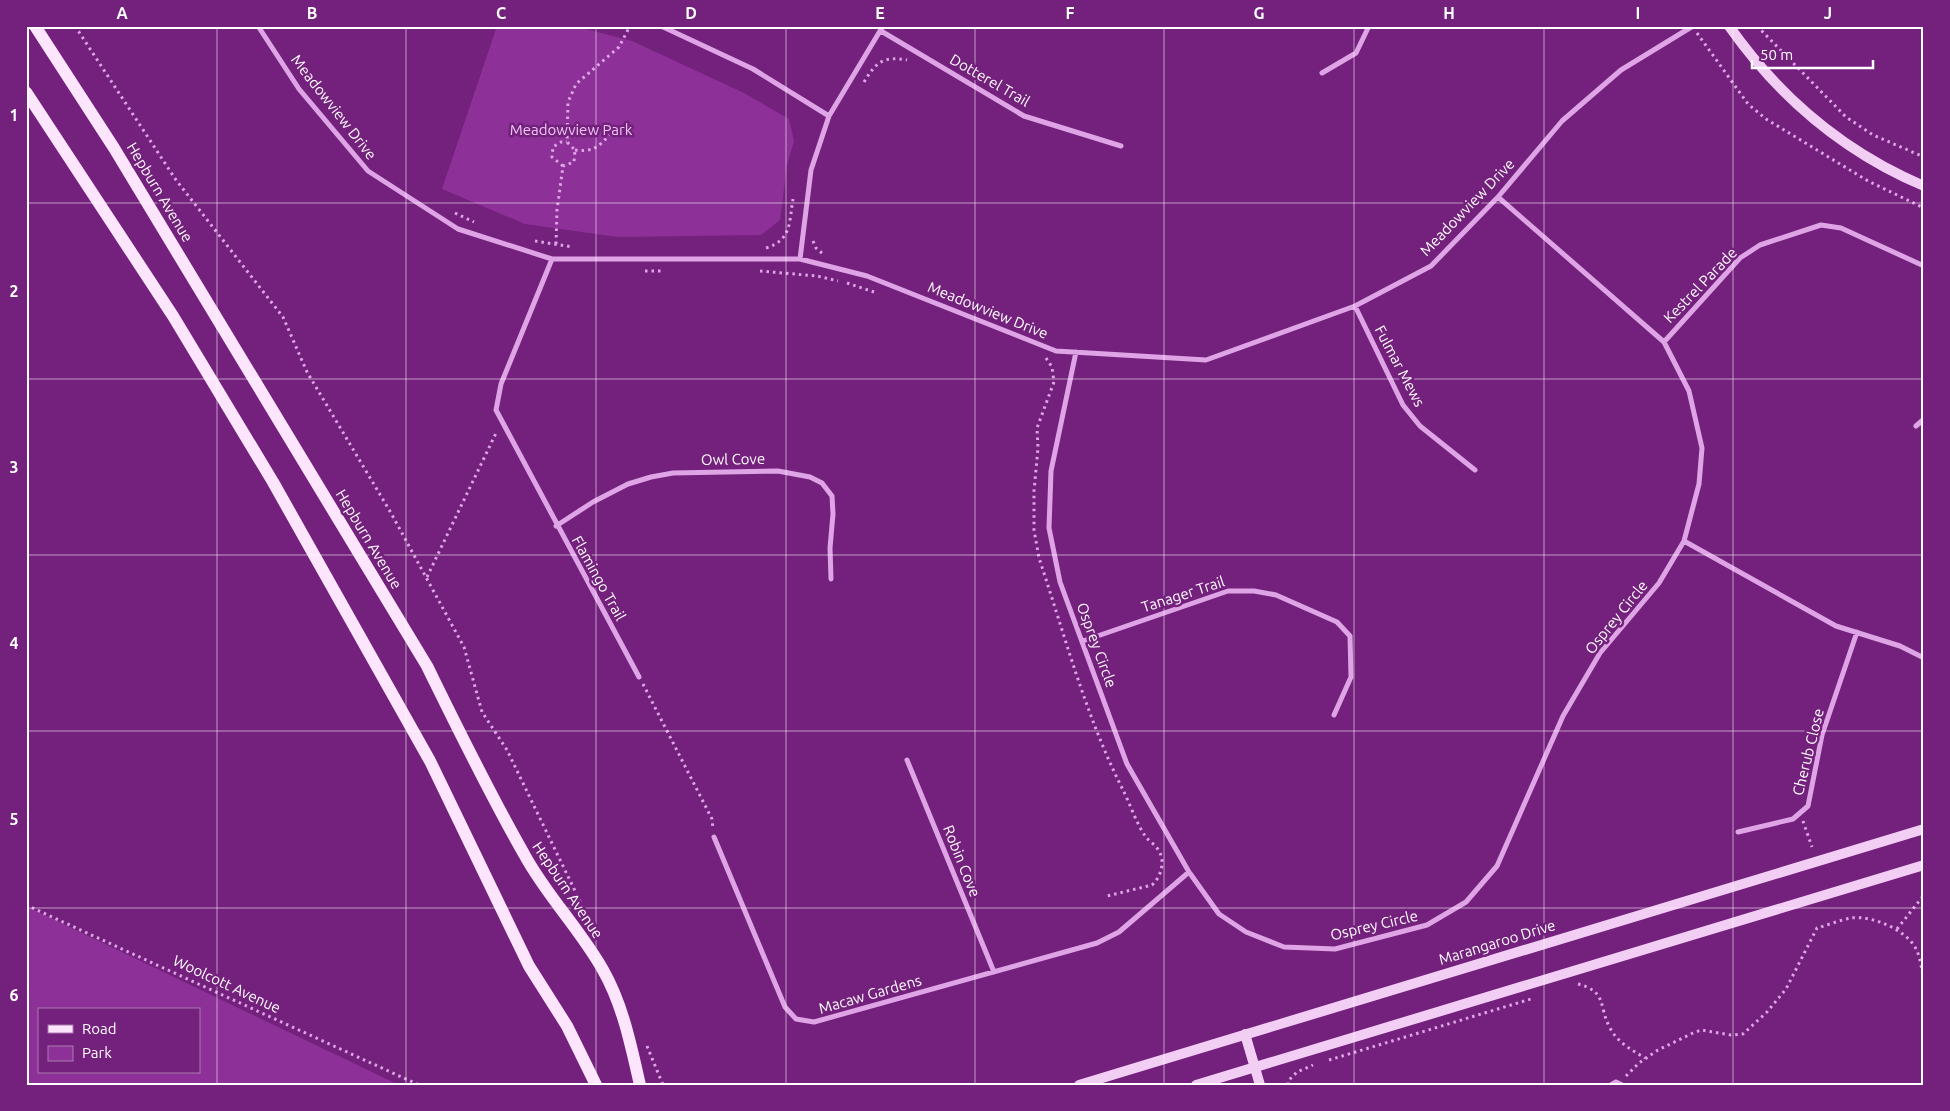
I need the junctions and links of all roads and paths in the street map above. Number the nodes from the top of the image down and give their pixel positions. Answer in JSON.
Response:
{"nodes":[{"id":1,"x":34,"y":26,"type":"edge"},
{"id":2,"x":75,"y":26,"type":"edge"},
{"id":3,"x":258,"y":26,"type":"edge"},
{"id":4,"x":630,"y":26,"type":"edge"},
{"id":5,"x":1369,"y":26,"type":"edge"},
{"id":6,"x":1693,"y":26,"type":"edge"},
{"id":7,"x":1729,"y":26,"type":"edge"},
{"id":8,"x":1758,"y":26,"type":"edge"},
{"id":9,"x":663,"y":27,"type":"edge"},
{"id":10,"x":882,"y":29,"type":"edge"},
{"id":11,"x":907,"y":60,"type":"dead end"},
{"id":12,"x":1322,"y":73,"type":"dead end"},
{"id":13,"x":861,"y":86,"type":"dead end"},
{"id":14,"x":26,"y":92,"type":"edge"},
{"id":15,"x":829,"y":116,"type":"junction"},
{"id":16,"x":609,"y":135,"type":"dead end"},
{"id":17,"x":568,"y":142,"type":"junction"},
{"id":18,"x":1121,"y":146,"type":"dead end"},
{"id":19,"x":575,"y":150,"type":"junction"},
{"id":20,"x":1924,"y":157,"type":"edge"},
{"id":21,"x":563,"y":166,"type":"junction"},
{"id":22,"x":1924,"y":186,"type":"edge"},
{"id":23,"x":1498,"y":197,"type":"junction"},
{"id":24,"x":793,"y":199,"type":"dead end"},
{"id":25,"x":1924,"y":208,"type":"edge"},
{"id":26,"x":448,"y":210,"type":"dead end"},
{"id":27,"x":479,"y":224,"type":"dead end"},
{"id":28,"x":810,"y":236,"type":"dead end"},
{"id":29,"x":530,"y":240,"type":"dead end"},
{"id":30,"x":556,"y":245,"type":"junction"},
{"id":31,"x":580,"y":248,"type":"dead end"},
{"id":32,"x":756,"y":248,"type":"dead end"},
{"id":33,"x":828,"y":256,"type":"dead end"},
{"id":34,"x":800,"y":258,"type":"junction"},
{"id":35,"x":552,"y":260,"type":"junction"},
{"id":36,"x":1924,"y":266,"type":"edge"},
{"id":37,"x":751,"y":270,"type":"dead end"},
{"id":38,"x":644,"y":271,"type":"dead end"},
{"id":39,"x":674,"y":271,"type":"dead end"},
{"id":40,"x":881,"y":294,"type":"dead end"},
{"id":41,"x":1355,"y":306,"type":"junction"},
{"id":42,"x":1664,"y":342,"type":"junction"},
{"id":43,"x":1076,"y":352,"type":"junction"},
{"id":44,"x":1045,"y":357,"type":"dead end"},
{"id":45,"x":1924,"y":419,"type":"edge"},
{"id":46,"x":502,"y":421,"type":"junction"},
{"id":47,"x":1916,"y":426,"type":"dead end"},
{"id":48,"x":1475,"y":470,"type":"dead end"},
{"id":49,"x":556,"y":526,"type":"junction"},
{"id":50,"x":1684,"y":541,"type":"junction"},
{"id":51,"x":427,"y":577,"type":"junction"},
{"id":52,"x":831,"y":579,"type":"dead end"},
{"id":53,"x":1857,"y":632,"type":"junction"},
{"id":54,"x":1083,"y":641,"type":"junction"},
{"id":55,"x":1924,"y":658,"type":"edge"},
{"id":56,"x":639,"y":677,"type":"joint"},
{"id":57,"x":1334,"y":715,"type":"dead end"},
{"id":58,"x":907,"y":760,"type":"dead end"},
{"id":59,"x":1800,"y":813,"type":"junction"},
{"id":60,"x":1924,"y":829,"type":"edge"},
{"id":61,"x":1738,"y":832,"type":"dead end"},
{"id":62,"x":714,"y":837,"type":"joint"},
{"id":63,"x":1812,"y":847,"type":"dead end"},
{"id":64,"x":1924,"y":865,"type":"edge"},
{"id":65,"x":1189,"y":872,"type":"junction"},
{"id":66,"x":1924,"y":894,"type":"edge"},
{"id":67,"x":1107,"y":896,"type":"dead end"},
{"id":68,"x":26,"y":905,"type":"edge"},
{"id":69,"x":592,"y":926,"type":"dead end"},
{"id":70,"x":1897,"y":929,"type":"junction"},
{"id":71,"x":994,"y":972,"type":"junction"},
{"id":72,"x":1924,"y":982,"type":"edge"},
{"id":73,"x":1570,"y":986,"type":"dead end"},
{"id":74,"x":1535,"y":998,"type":"dead end"},
{"id":75,"x":1245,"y":1034,"type":"junction"},
{"id":76,"x":646,"y":1045,"type":"dead end"},
{"id":77,"x":1645,"y":1058,"type":"junction"},
{"id":78,"x":1328,"y":1060,"type":"dead end"},
{"id":79,"x":1319,"y":1063,"type":"dead end"},
{"id":80,"x":1255,"y":1067,"type":"junction"},
{"id":81,"x":1620,"y":1084,"type":"edge"},
{"id":82,"x":419,"y":1085,"type":"edge"},
{"id":83,"x":596,"y":1085,"type":"edge"},
{"id":84,"x":640,"y":1085,"type":"edge"},
{"id":85,"x":663,"y":1085,"type":"edge"},
{"id":86,"x":1079,"y":1085,"type":"edge"},
{"id":87,"x":1196,"y":1085,"type":"edge"},
{"id":88,"x":1260,"y":1085,"type":"edge"},
{"id":89,"x":1288,"y":1085,"type":"edge"},
{"id":90,"x":1611,"y":1085,"type":"edge"}],
"edges":[{"from":1,"to":84,"type":"main road","name":"Hepburn Avenue"},
{"from":2,"to":51,"type":"path"},
{"from":3,"to":35,"type":"street","name":"Meadowview Drive"},
{"from":4,"to":17,"type":"path"},
{"from":5,"to":12,"type":"street"},
{"from":6,"to":23,"type":"street","name":"Meadowview Drive"},
{"from":6,"to":25,"type":"path"},
{"from":7,"to":22,"type":"main road"},
{"from":8,"to":20,"type":"path"},
{"from":9,"to":15,"type":"street"},
{"from":10,"to":15,"type":"street"},
{"from":10,"to":18,"type":"street","name":"Dotterel Trail"},
{"from":11,"to":13,"type":"path"},
{"from":14,"to":83,"type":"main road"},
{"from":15,"to":34,"type":"street"},
{"from":16,"to":19,"type":"path"},
{"from":17,"to":19,"type":"path"},
{"from":17,"to":21,"type":"path"},
{"from":19,"to":21,"type":"path"},
{"from":21,"to":30,"type":"path"},
{"from":23,"to":41,"type":"street","name":"Meadowview Drive"},
{"from":23,"to":42,"type":"street","name":"Osprey Circle"},
{"from":24,"to":32,"type":"path"},
{"from":26,"to":27,"type":"path"},
{"from":28,"to":33,"type":"path"},
{"from":29,"to":30,"type":"path"},
{"from":30,"to":31,"type":"path"},
{"from":30,"to":35,"type":"path"},
{"from":34,"to":35,"type":"street","name":"Meadowview Drive"},
{"from":34,"to":43,"type":"street","name":"Meadowview Drive"},
{"from":35,"to":46,"type":"street","name":"Flamingo Trail"},
{"from":36,"to":42,"type":"street","name":"Kestrel Parade"},
{"from":37,"to":40,"type":"path"},
{"from":38,"to":39,"type":"path"},
{"from":41,"to":43,"type":"street","name":"Meadowview Drive"},
{"from":41,"to":48,"type":"street","name":"Fulmar Mews"},
{"from":42,"to":50,"type":"street","name":"Osprey Circle"},
{"from":43,"to":54,"type":"street","name":"Osprey Circle"},
{"from":44,"to":67,"type":"path"},
{"from":45,"to":47,"type":"street"},
{"from":46,"to":49,"type":"street","name":"Flamingo Trail"},
{"from":46,"to":51,"type":"path"},
{"from":49,"to":52,"type":"street","name":"Owl Cove"},
{"from":49,"to":56,"type":"street","name":"Flamingo Trail"},
{"from":50,"to":53,"type":"street"},
{"from":50,"to":65,"type":"street","name":"Osprey Circle"},
{"from":51,"to":69,"type":"path"},
{"from":53,"to":55,"type":"street"},
{"from":53,"to":59,"type":"street","name":"Cherub Close"},
{"from":54,"to":57,"type":"street","name":"Tanager Trail"},
{"from":54,"to":65,"type":"street","name":"Osprey Circle"},
{"from":56,"to":62,"type":"path"},
{"from":58,"to":71,"type":"street","name":"Robin Cove"},
{"from":59,"to":61,"type":"street","name":"Cherub Close"},
{"from":59,"to":63,"type":"path"},
{"from":60,"to":75,"type":"main road","name":"Marangaroo Drive"},
{"from":62,"to":71,"type":"street","name":"Macaw Gardens"},
{"from":64,"to":80,"type":"main road"},
{"from":65,"to":71,"type":"street","name":"Macaw Gardens"},
{"from":66,"to":70,"type":"path"},
{"from":68,"to":82,"type":"path","name":"Woolcott Avenue"},
{"from":70,"to":72,"type":"path"},
{"from":70,"to":77,"type":"path"},
{"from":73,"to":77,"type":"path"},
{"from":74,"to":78,"type":"path"},
{"from":75,"to":80,"type":"main road"},
{"from":75,"to":86,"type":"main road","name":"Marangaroo Drive"},
{"from":76,"to":85,"type":"path"},
{"from":77,"to":81,"type":"path"},
{"from":79,"to":89,"type":"path"},
{"from":80,"to":87,"type":"main road"},
{"from":80,"to":88,"type":"main road"},
{"from":81,"to":90,"type":"street"}]}
